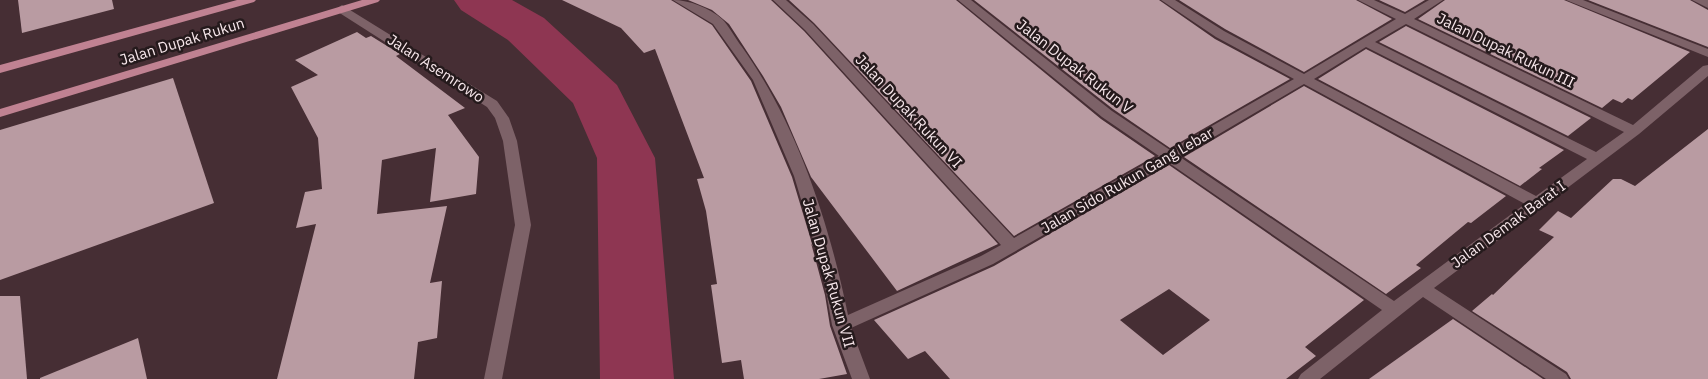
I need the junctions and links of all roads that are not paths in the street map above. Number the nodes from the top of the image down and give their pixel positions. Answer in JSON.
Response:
{"nodes":[{"id":1,"x":250,"y":0,"type":"edge"},
{"id":2,"x":679,"y":0,"type":"edge"},
{"id":3,"x":779,"y":0,"type":"edge"},
{"id":4,"x":964,"y":0,"type":"edge"},
{"id":5,"x":1167,"y":0,"type":"edge"},
{"id":6,"x":1364,"y":0,"type":"edge"},
{"id":7,"x":1438,"y":0,"type":"edge"},
{"id":8,"x":1572,"y":0,"type":"edge"},
{"id":9,"x":1698,"y":0,"type":"edge"},
{"id":10,"x":368,"y":2,"type":"edge"},
{"id":11,"x":1708,"y":4,"type":"edge"},
{"id":12,"x":342,"y":9,"type":"junction"},
{"id":13,"x":1404,"y":19,"type":"junction"},
{"id":14,"x":1364,"y":42,"type":"junction"},
{"id":15,"x":1708,"y":53,"type":"edge"},
{"id":16,"x":0,"y":69,"type":"edge"},
{"id":17,"x":1707,"y":71,"type":"edge"},
{"id":18,"x":1305,"y":78,"type":"junction"},
{"id":19,"x":0,"y":113,"type":"edge"},
{"id":20,"x":1634,"y":131,"type":"junction"},
{"id":21,"x":1167,"y":156,"type":"junction"},
{"id":22,"x":1597,"y":158,"type":"junction"},
{"id":23,"x":1536,"y":203,"type":"junction"},
{"id":24,"x":1012,"y":246,"type":"junction"},
{"id":25,"x":1422,"y":288,"type":"junction"},
{"id":26,"x":1394,"y":310,"type":"junction"},
{"id":27,"x":841,"y":325,"type":"junction"},
{"id":28,"x":1318,"y":376,"type":"edge"},
{"id":29,"x":493,"y":379,"type":"edge"},
{"id":30,"x":861,"y":379,"type":"edge"},
{"id":31,"x":1560,"y":379,"type":"edge"}],
"edges":[{"from":1,"to":16,"type":"main road","name":"Jalan Dupak Rukun"},
{"from":2,"to":27,"type":"street","name":"Jalan Dupak Rukun VII"},
{"from":3,"to":24,"type":"street","name":"Jalan Dupak Rukun VI"},
{"from":4,"to":21,"type":"street","name":"Jalan Dupak Rukun V"},
{"from":5,"to":18,"type":"street"},
{"from":6,"to":13,"type":"street","name":"Jalan Dupak Rukun III"},
{"from":7,"to":13,"type":"street","name":"Jalan Sido Rukun Gang Lebar"},
{"from":8,"to":15,"type":"street"},
{"from":9,"to":11,"type":"street"},
{"from":10,"to":12,"type":"main road","name":"Jalan Dupak Rukun"},
{"from":12,"to":19,"type":"main road","name":"Jalan Dupak Rukun"},
{"from":12,"to":29,"type":"street","name":"Jalan Asemrowo"},
{"from":13,"to":14,"type":"street","name":"Jalan Sido Rukun Gang Lebar"},
{"from":13,"to":20,"type":"street","name":"Jalan Dupak Rukun III"},
{"from":14,"to":18,"type":"street","name":"Jalan Sido Rukun Gang Lebar"},
{"from":14,"to":22,"type":"street"},
{"from":17,"to":20,"type":"street","name":"Jalan Demak Barat I"},
{"from":18,"to":21,"type":"street","name":"Jalan Sido Rukun Gang Lebar"},
{"from":18,"to":23,"type":"street"},
{"from":20,"to":22,"type":"street","name":"Jalan Demak Barat I"},
{"from":21,"to":24,"type":"street","name":"Jalan Sido Rukun Gang Lebar"},
{"from":21,"to":26,"type":"street","name":"Jalan Dupak Rukun V"},
{"from":22,"to":23,"type":"street","name":"Jalan Demak Barat I"},
{"from":23,"to":25,"type":"street","name":"Jalan Demak Barat I"},
{"from":24,"to":27,"type":"street","name":"Jalan Sido Rukun Gang Lebar"},
{"from":25,"to":26,"type":"street","name":"Jalan Demak Barat I"},
{"from":25,"to":31,"type":"street"},
{"from":26,"to":28,"type":"street","name":"Jalan Demak Barat I"},
{"from":27,"to":30,"type":"street","name":"Jalan Dupak Rukun VII"}]}
